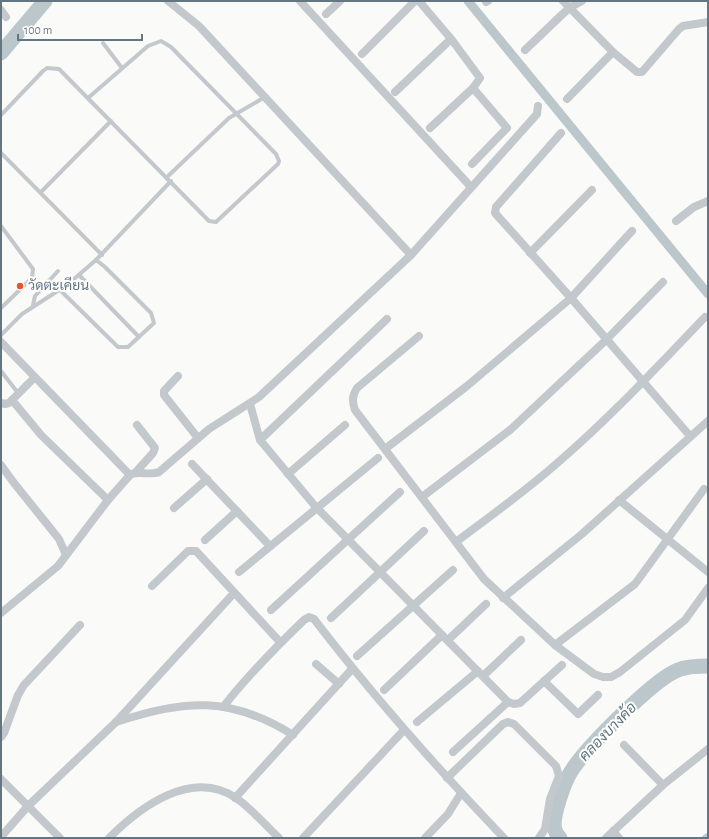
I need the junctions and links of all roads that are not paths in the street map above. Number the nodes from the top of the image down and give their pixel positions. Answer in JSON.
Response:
{"nodes":[{"id":1,"x":168,"y":1,"type":"edge"},
{"id":2,"x":300,"y":1,"type":"edge"},
{"id":3,"x":340,"y":1,"type":"edge"},
{"id":4,"x":415,"y":1,"type":"edge"},
{"id":5,"x":419,"y":1,"type":"edge"},
{"id":6,"x":563,"y":1,"type":"edge"},
{"id":7,"x":582,"y":1,"type":"edge"},
{"id":8,"x":569,"y":8,"type":"junction"},
{"id":9,"x":1,"y":10,"type":"edge"},
{"id":10,"x":326,"y":14,"type":"dead end"},
{"id":11,"x":6,"y":18,"type":"dead end"},
{"id":12,"x":708,"y":22,"type":"edge"},
{"id":13,"x":451,"y":39,"type":"junction"},
{"id":14,"x":103,"y":43,"type":"dead end"},
{"id":15,"x":525,"y":50,"type":"dead end"},
{"id":16,"x":613,"y":52,"type":"junction"},
{"id":17,"x":362,"y":54,"type":"dead end"},
{"id":18,"x":122,"y":68,"type":"junction"},
{"id":19,"x":474,"y":88,"type":"junction"},
{"id":20,"x":395,"y":92,"type":"dead end"},
{"id":21,"x":266,"y":96,"type":"junction"},
{"id":22,"x":88,"y":98,"type":"junction"},
{"id":23,"x":566,"y":99,"type":"dead end"},
{"id":24,"x":538,"y":106,"type":"dead end"},
{"id":25,"x":236,"y":114,"type":"junction"},
{"id":26,"x":1,"y":115,"type":"edge"},
{"id":27,"x":110,"y":121,"type":"junction"},
{"id":28,"x":430,"y":128,"type":"dead end"},
{"id":29,"x":561,"y":133,"type":"dead end"},
{"id":30,"x":1,"y":153,"type":"edge"},
{"id":31,"x":472,"y":164,"type":"dead end"},
{"id":32,"x":166,"y":177,"type":"junction"},
{"id":33,"x":171,"y":181,"type":"junction"},
{"id":34,"x":471,"y":188,"type":"junction"},
{"id":35,"x":592,"y":190,"type":"dead end"},
{"id":36,"x":41,"y":192,"type":"junction"},
{"id":37,"x":708,"y":201,"type":"edge"},
{"id":38,"x":676,"y":221,"type":"dead end"},
{"id":39,"x":1,"y":226,"type":"edge"},
{"id":40,"x":632,"y":230,"type":"dead end"},
{"id":41,"x":530,"y":253,"type":"junction"},
{"id":42,"x":102,"y":255,"type":"junction"},
{"id":43,"x":411,"y":255,"type":"junction"},
{"id":44,"x":96,"y":260,"type":"junction"},
{"id":45,"x":58,"y":271,"type":"dead end"},
{"id":46,"x":80,"y":276,"type":"junction"},
{"id":47,"x":663,"y":282,"type":"dead end"},
{"id":48,"x":60,"y":290,"type":"junction"},
{"id":49,"x":571,"y":298,"type":"junction"},
{"id":50,"x":33,"y":306,"type":"junction"},
{"id":51,"x":1,"y":308,"type":"edge"},
{"id":52,"x":705,"y":317,"type":"dead end"},
{"id":53,"x":387,"y":319,"type":"dead end"},
{"id":54,"x":1,"y":335,"type":"edge"},
{"id":55,"x":419,"y":336,"type":"dead end"},
{"id":56,"x":139,"y":337,"type":"junction"},
{"id":57,"x":606,"y":340,"type":"junction"},
{"id":58,"x":1,"y":342,"type":"edge"},
{"id":59,"x":1,"y":371,"type":"edge"},
{"id":60,"x":178,"y":376,"type":"dead end"},
{"id":61,"x":34,"y":378,"type":"junction"},
{"id":62,"x":643,"y":381,"type":"junction"},
{"id":63,"x":18,"y":393,"type":"junction"},
{"id":64,"x":12,"y":400,"type":"junction"},
{"id":65,"x":1,"y":403,"type":"edge"},
{"id":66,"x":250,"y":404,"type":"junction"},
{"id":67,"x":708,"y":421,"type":"edge"},
{"id":68,"x":137,"y":425,"type":"dead end"},
{"id":69,"x":345,"y":425,"type":"dead end"},
{"id":70,"x":690,"y":436,"type":"junction"},
{"id":71,"x":198,"y":438,"type":"junction"},
{"id":72,"x":260,"y":440,"type":"junction"},
{"id":73,"x":385,"y":448,"type":"junction"},
{"id":74,"x":378,"y":458,"type":"dead end"},
{"id":75,"x":192,"y":464,"type":"dead end"},
{"id":76,"x":1,"y":465,"type":"edge"},
{"id":77,"x":133,"y":474,"type":"junction"},
{"id":78,"x":288,"y":474,"type":"junction"},
{"id":79,"x":207,"y":479,"type":"junction"},
{"id":80,"x":704,"y":489,"type":"dead end"},
{"id":81,"x":400,"y":492,"type":"dead end"},
{"id":82,"x":422,"y":497,"type":"junction"},
{"id":83,"x":108,"y":500,"type":"junction"},
{"id":84,"x":619,"y":500,"type":"junction"},
{"id":85,"x":174,"y":508,"type":"dead end"},
{"id":86,"x":317,"y":508,"type":"junction"},
{"id":87,"x":237,"y":511,"type":"junction"},
{"id":88,"x":424,"y":531,"type":"dead end"},
{"id":89,"x":667,"y":538,"type":"junction"},
{"id":90,"x":348,"y":539,"type":"junction"},
{"id":91,"x":205,"y":540,"type":"dead end"},
{"id":92,"x":456,"y":542,"type":"junction"},
{"id":93,"x":270,"y":546,"type":"junction"},
{"id":94,"x":66,"y":555,"type":"junction"},
{"id":95,"x":453,"y":570,"type":"dead end"},
{"id":96,"x":239,"y":572,"type":"dead end"},
{"id":97,"x":380,"y":572,"type":"junction"},
{"id":98,"x":708,"y":572,"type":"edge"},
{"id":99,"x":152,"y":586,"type":"dead end"},
{"id":100,"x":708,"y":588,"type":"edge"},
{"id":101,"x":234,"y":593,"type":"junction"},
{"id":102,"x":503,"y":598,"type":"junction"},
{"id":103,"x":486,"y":604,"type":"dead end"},
{"id":104,"x":413,"y":605,"type":"junction"},
{"id":105,"x":270,"y":610,"type":"dead end"},
{"id":106,"x":1,"y":613,"type":"edge"},
{"id":107,"x":331,"y":618,"type":"dead end"},
{"id":108,"x":80,"y":625,"type":"dead end"},
{"id":109,"x":445,"y":637,"type":"junction"},
{"id":110,"x":521,"y":640,"type":"dead end"},
{"id":111,"x":280,"y":642,"type":"junction"},
{"id":112,"x":555,"y":645,"type":"junction"},
{"id":113,"x":357,"y":656,"type":"dead end"},
{"id":114,"x":316,"y":664,"type":"dead end"},
{"id":115,"x":562,"y":665,"type":"dead end"},
{"id":116,"x":352,"y":669,"type":"junction"},
{"id":117,"x":480,"y":674,"type":"junction"},
{"id":118,"x":544,"y":681,"type":"junction"},
{"id":119,"x":339,"y":684,"type":"junction"},
{"id":120,"x":384,"y":690,"type":"dead end"},
{"id":121,"x":598,"y":695,"type":"dead end"},
{"id":122,"x":508,"y":702,"type":"junction"},
{"id":123,"x":224,"y":706,"type":"junction"},
{"id":124,"x":116,"y":722,"type":"junction"},
{"id":125,"x":417,"y":722,"type":"dead end"},
{"id":126,"x":404,"y":730,"type":"junction"},
{"id":127,"x":293,"y":735,"type":"junction"},
{"id":128,"x":1,"y":737,"type":"edge"},
{"id":129,"x":624,"y":745,"type":"dead end"},
{"id":130,"x":708,"y":749,"type":"edge"},
{"id":131,"x":453,"y":752,"type":"dead end"},
{"id":132,"x":447,"y":778,"type":"junction"},
{"id":133,"x":1,"y":780,"type":"edge"},
{"id":134,"x":663,"y":785,"type":"junction"},
{"id":135,"x":461,"y":794,"type":"junction"},
{"id":136,"x":235,"y":798,"type":"junction"},
{"id":137,"x":28,"y":806,"type":"junction"},
{"id":138,"x":613,"y":831,"type":"junction"},
{"id":139,"x":1,"y":837,"type":"edge"},
{"id":140,"x":60,"y":838,"type":"edge"},
{"id":141,"x":109,"y":838,"type":"edge"},
{"id":142,"x":279,"y":838,"type":"edge"},
{"id":143,"x":303,"y":838,"type":"edge"},
{"id":144,"x":426,"y":838,"type":"edge"},
{"id":145,"x":504,"y":838,"type":"edge"},
{"id":146,"x":539,"y":838,"type":"edge"},
{"id":147,"x":606,"y":838,"type":"edge"},
{"id":148,"x":619,"y":838,"type":"edge"}],
"edges":[{"from":1,"to":21,"type":"street"},
{"from":2,"to":34,"type":"street"},
{"from":3,"to":10,"type":"street"},
{"from":4,"to":17,"type":"street"},
{"from":5,"to":13,"type":"street"},
{"from":6,"to":8,"type":"street"},
{"from":7,"to":8,"type":"street"},
{"from":8,"to":15,"type":"street"},
{"from":8,"to":16,"type":"street"},
{"from":9,"to":11,"type":"street"},
{"from":12,"to":16,"type":"street"},
{"from":13,"to":19,"type":"street"},
{"from":13,"to":20,"type":"street"},
{"from":14,"to":18,"type":"lane"},
{"from":16,"to":23,"type":"street"},
{"from":18,"to":22,"type":"lane"},
{"from":18,"to":25,"type":"lane"},
{"from":19,"to":28,"type":"street"},
{"from":19,"to":31,"type":"street"},
{"from":21,"to":25,"type":"lane"},
{"from":21,"to":43,"type":"street"},
{"from":22,"to":26,"type":"lane"},
{"from":22,"to":27,"type":"lane"},
{"from":24,"to":34,"type":"street"},
{"from":25,"to":32,"type":"lane"},
{"from":25,"to":33,"type":"lane"},
{"from":27,"to":32,"type":"lane"},
{"from":27,"to":36,"type":"lane"},
{"from":29,"to":41,"type":"street"},
{"from":30,"to":36,"type":"lane"},
{"from":32,"to":33,"type":"lane"},
{"from":33,"to":42,"type":"lane"},
{"from":34,"to":43,"type":"street"},
{"from":35,"to":41,"type":"street"},
{"from":36,"to":42,"type":"lane"},
{"from":37,"to":38,"type":"street"},
{"from":39,"to":51,"type":"lane"},
{"from":40,"to":49,"type":"street"},
{"from":41,"to":49,"type":"street"},
{"from":42,"to":44,"type":"lane"},
{"from":43,"to":66,"type":"street"},
{"from":44,"to":46,"type":"lane"},
{"from":44,"to":56,"type":"lane"},
{"from":45,"to":50,"type":"lane"},
{"from":46,"to":48,"type":"lane"},
{"from":46,"to":56,"type":"lane"},
{"from":47,"to":57,"type":"street"},
{"from":48,"to":50,"type":"lane"},
{"from":48,"to":56,"type":"lane"},
{"from":49,"to":57,"type":"street"},
{"from":49,"to":73,"type":"street"},
{"from":50,"to":54,"type":"lane"},
{"from":52,"to":62,"type":"street"},
{"from":53,"to":72,"type":"street"},
{"from":55,"to":73,"type":"street"},
{"from":57,"to":62,"type":"street"},
{"from":57,"to":82,"type":"street"},
{"from":58,"to":61,"type":"street"},
{"from":59,"to":63,"type":"lane"},
{"from":60,"to":71,"type":"street"},
{"from":61,"to":63,"type":"street"},
{"from":61,"to":77,"type":"street"},
{"from":62,"to":70,"type":"street"},
{"from":62,"to":92,"type":"street"},
{"from":63,"to":64,"type":"street"},
{"from":64,"to":65,"type":"street"},
{"from":64,"to":83,"type":"street"},
{"from":66,"to":71,"type":"street"},
{"from":66,"to":72,"type":"street"},
{"from":67,"to":70,"type":"street"},
{"from":68,"to":77,"type":"street"},
{"from":69,"to":78,"type":"street"},
{"from":70,"to":84,"type":"street"},
{"from":71,"to":77,"type":"street"},
{"from":72,"to":78,"type":"street"},
{"from":73,"to":82,"type":"street"},
{"from":74,"to":86,"type":"street"},
{"from":75,"to":79,"type":"street"},
{"from":76,"to":94,"type":"street"},
{"from":77,"to":83,"type":"street"},
{"from":78,"to":86,"type":"street"},
{"from":79,"to":85,"type":"street"},
{"from":79,"to":87,"type":"street"},
{"from":80,"to":89,"type":"street"},
{"from":81,"to":90,"type":"street"},
{"from":82,"to":92,"type":"street"},
{"from":83,"to":94,"type":"street"},
{"from":84,"to":89,"type":"street"},
{"from":84,"to":102,"type":"street"},
{"from":86,"to":90,"type":"street"},
{"from":86,"to":93,"type":"street"},
{"from":87,"to":91,"type":"street"},
{"from":87,"to":93,"type":"street"},
{"from":88,"to":97,"type":"street"},
{"from":89,"to":98,"type":"street"},
{"from":89,"to":112,"type":"street"},
{"from":90,"to":97,"type":"street"},
{"from":90,"to":105,"type":"street"},
{"from":92,"to":102,"type":"street"},
{"from":93,"to":96,"type":"street"},
{"from":94,"to":106,"type":"street"},
{"from":95,"to":104,"type":"street"},
{"from":97,"to":104,"type":"street"},
{"from":97,"to":107,"type":"street"},
{"from":99,"to":101,"type":"street"},
{"from":100,"to":112,"type":"street"},
{"from":101,"to":111,"type":"street"},
{"from":101,"to":124,"type":"street"},
{"from":102,"to":112,"type":"street"},
{"from":103,"to":109,"type":"street"},
{"from":104,"to":109,"type":"street"},
{"from":104,"to":113,"type":"street"},
{"from":108,"to":128,"type":"street"},
{"from":109,"to":117,"type":"street"},
{"from":109,"to":120,"type":"street"},
{"from":110,"to":117,"type":"street"},
{"from":111,"to":116,"type":"street"},
{"from":111,"to":123,"type":"street"},
{"from":114,"to":119,"type":"street"},
{"from":115,"to":118,"type":"street"},
{"from":116,"to":119,"type":"street"},
{"from":116,"to":126,"type":"street"},
{"from":117,"to":122,"type":"street"},
{"from":117,"to":125,"type":"street"},
{"from":118,"to":121,"type":"street"},
{"from":118,"to":122,"type":"street"},
{"from":119,"to":127,"type":"street"},
{"from":122,"to":131,"type":"street"},
{"from":123,"to":124,"type":"street"},
{"from":123,"to":127,"type":"street"},
{"from":124,"to":137,"type":"street"},
{"from":126,"to":132,"type":"street"},
{"from":126,"to":143,"type":"street"},
{"from":127,"to":136,"type":"street"},
{"from":129,"to":134,"type":"street"},
{"from":130,"to":134,"type":"street"},
{"from":132,"to":135,"type":"street"},
{"from":132,"to":146,"type":"street"},
{"from":133,"to":137,"type":"street"},
{"from":134,"to":138,"type":"street"},
{"from":135,"to":144,"type":"street"},
{"from":135,"to":145,"type":"street"},
{"from":136,"to":141,"type":"street"},
{"from":136,"to":142,"type":"street"},
{"from":137,"to":139,"type":"street"},
{"from":137,"to":140,"type":"street"},
{"from":138,"to":147,"type":"street"},
{"from":138,"to":148,"type":"street"}]}
